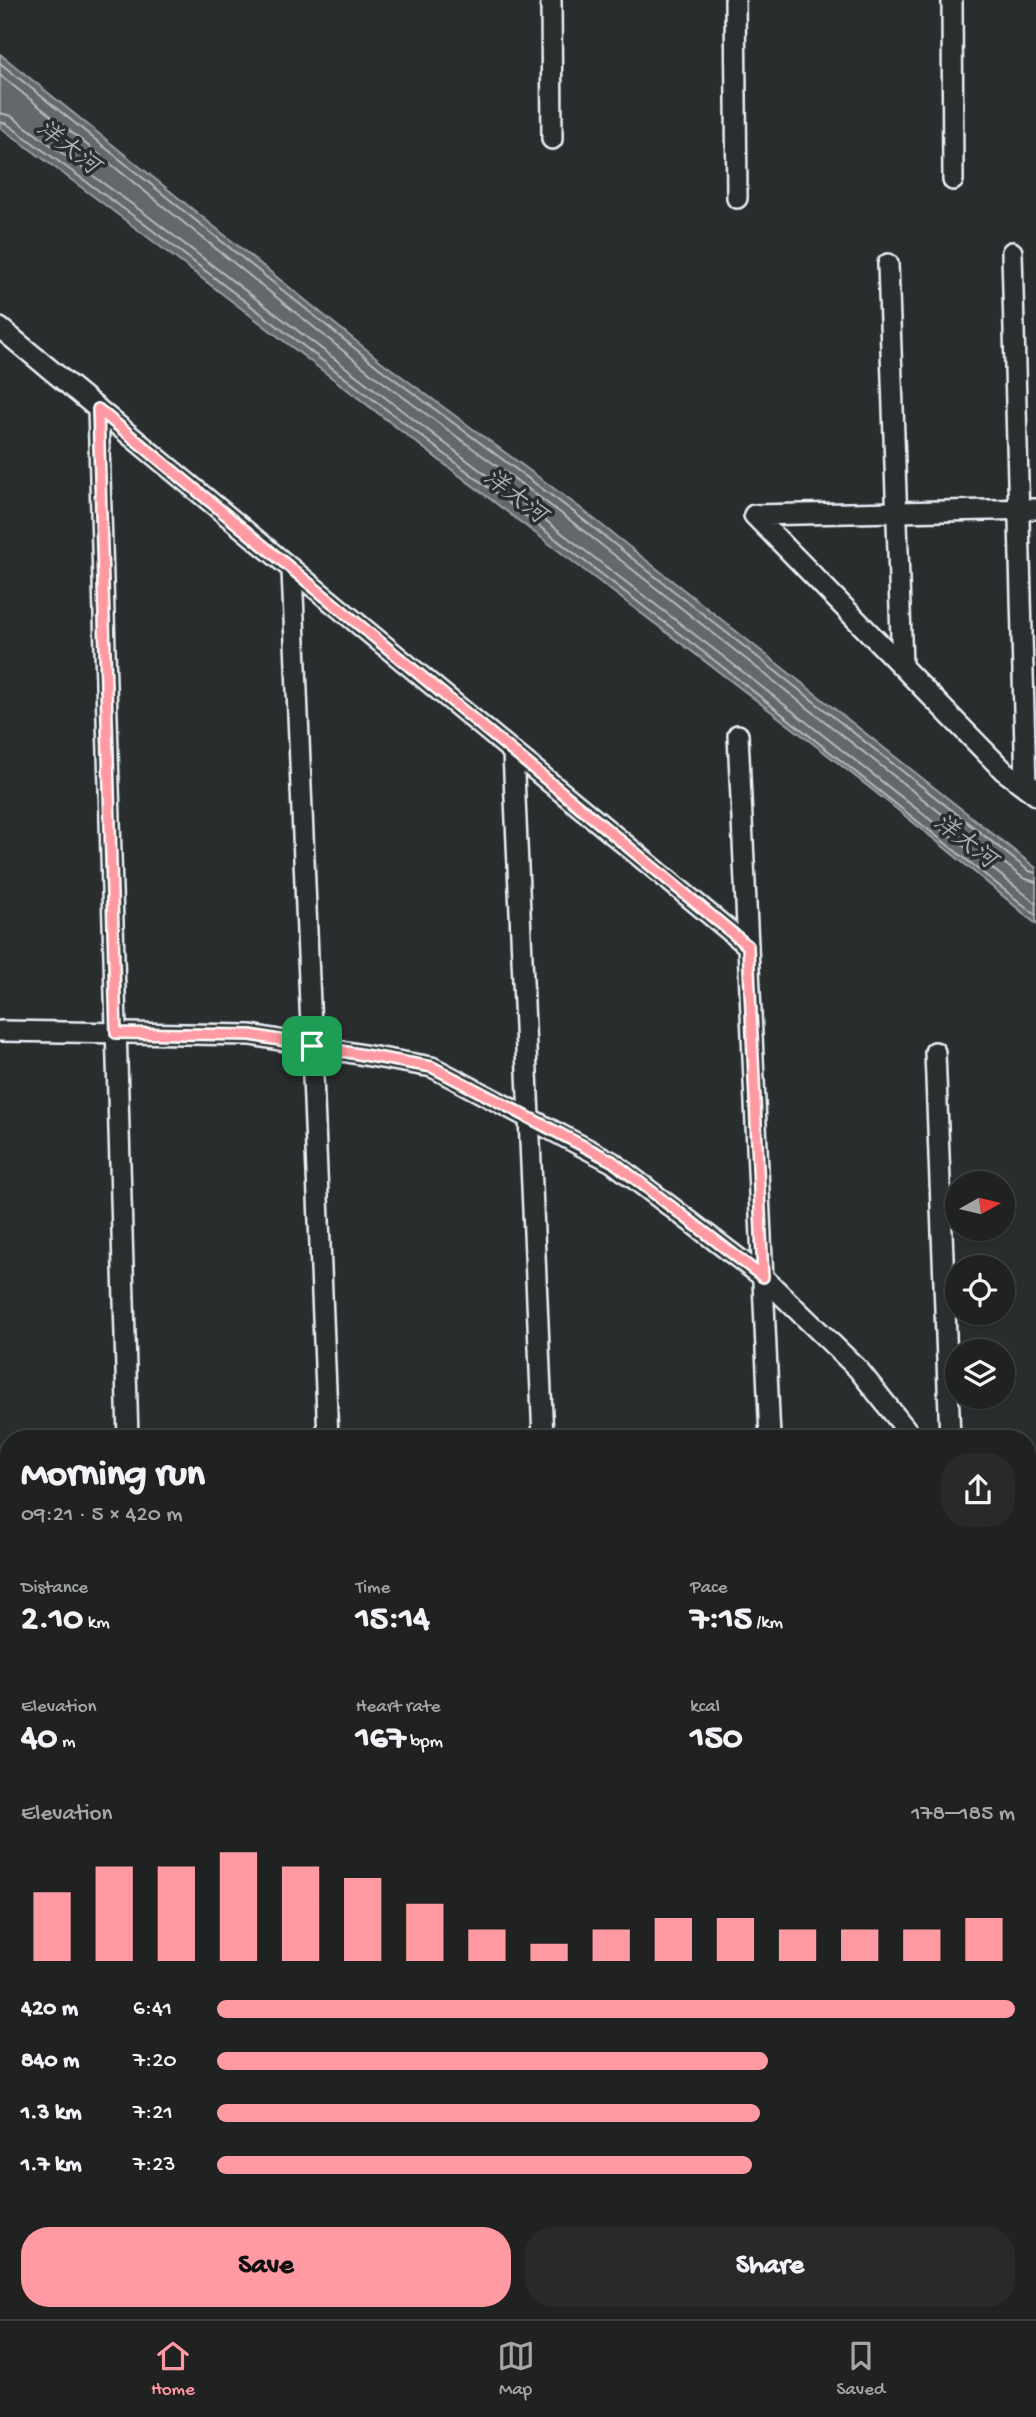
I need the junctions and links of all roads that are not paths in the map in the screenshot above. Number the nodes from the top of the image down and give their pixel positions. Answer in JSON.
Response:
{"nodes":[{"id":1,"x":551,"y":0,"type":"edge"},
{"id":2,"x":735,"y":0,"type":"edge"},
{"id":3,"x":952,"y":0,"type":"edge"},
{"id":4,"x":552,"y":139,"type":"dead end"},
{"id":5,"x":953,"y":180,"type":"dead end"},
{"id":6,"x":737,"y":198,"type":"dead end"},
{"id":7,"x":1012,"y":252,"type":"dead end"},
{"id":8,"x":888,"y":264,"type":"dead end"},
{"id":9,"x":0,"y":328,"type":"edge"},
{"id":10,"x":98,"y":409,"type":"junction"},
{"id":11,"x":1027,"y":509,"type":"edge"},
{"id":12,"x":897,"y":512,"type":"junction"},
{"id":13,"x":292,"y":570,"type":"junction"},
{"id":14,"x":902,"y":666,"type":"junction"},
{"id":15,"x":738,"y":735,"type":"dead end"},
{"id":16,"x":513,"y":752,"type":"junction"},
{"id":17,"x":1033,"y":790,"type":"edge"},
{"id":18,"x":748,"y":946,"type":"junction"},
{"id":19,"x":0,"y":1031,"type":"edge"},
{"id":20,"x":116,"y":1033,"type":"junction"},
{"id":21,"x":312,"y":1046,"type":"junction"},
{"id":22,"x":935,"y":1052,"type":"dead end"},
{"id":23,"x":530,"y":1118,"type":"junction"},
{"id":24,"x":763,"y":1277,"type":"junction"},
{"id":25,"x":128,"y":1430,"type":"edge"},
{"id":26,"x":328,"y":1430,"type":"edge"},
{"id":27,"x":543,"y":1430,"type":"edge"},
{"id":28,"x":770,"y":1430,"type":"edge"},
{"id":29,"x":907,"y":1430,"type":"edge"},
{"id":30,"x":950,"y":1430,"type":"edge"}],
"edges":[{"from":1,"to":4,"type":"lane"},
{"from":2,"to":6,"type":"lane"},
{"from":3,"to":5,"type":"lane"},
{"from":7,"to":11,"type":"lane"},
{"from":8,"to":12,"type":"lane"},
{"from":9,"to":10,"type":"lane"},
{"from":10,"to":13,"type":"lane"},
{"from":10,"to":20,"type":"lane"},
{"from":11,"to":12,"type":"lane"},
{"from":11,"to":17,"type":"lane"},
{"from":12,"to":14,"type":"lane"},
{"from":12,"to":14,"type":"lane"},
{"from":13,"to":16,"type":"lane"},
{"from":13,"to":21,"type":"lane"},
{"from":14,"to":17,"type":"lane"},
{"from":15,"to":18,"type":"lane"},
{"from":16,"to":18,"type":"lane"},
{"from":16,"to":23,"type":"lane"},
{"from":18,"to":24,"type":"lane"},
{"from":19,"to":20,"type":"lane"},
{"from":20,"to":21,"type":"lane"},
{"from":20,"to":25,"type":"lane"},
{"from":21,"to":23,"type":"lane"},
{"from":21,"to":26,"type":"lane"},
{"from":22,"to":30,"type":"lane"},
{"from":23,"to":24,"type":"lane"},
{"from":23,"to":27,"type":"lane"},
{"from":24,"to":28,"type":"lane"},
{"from":24,"to":29,"type":"lane"}]}
